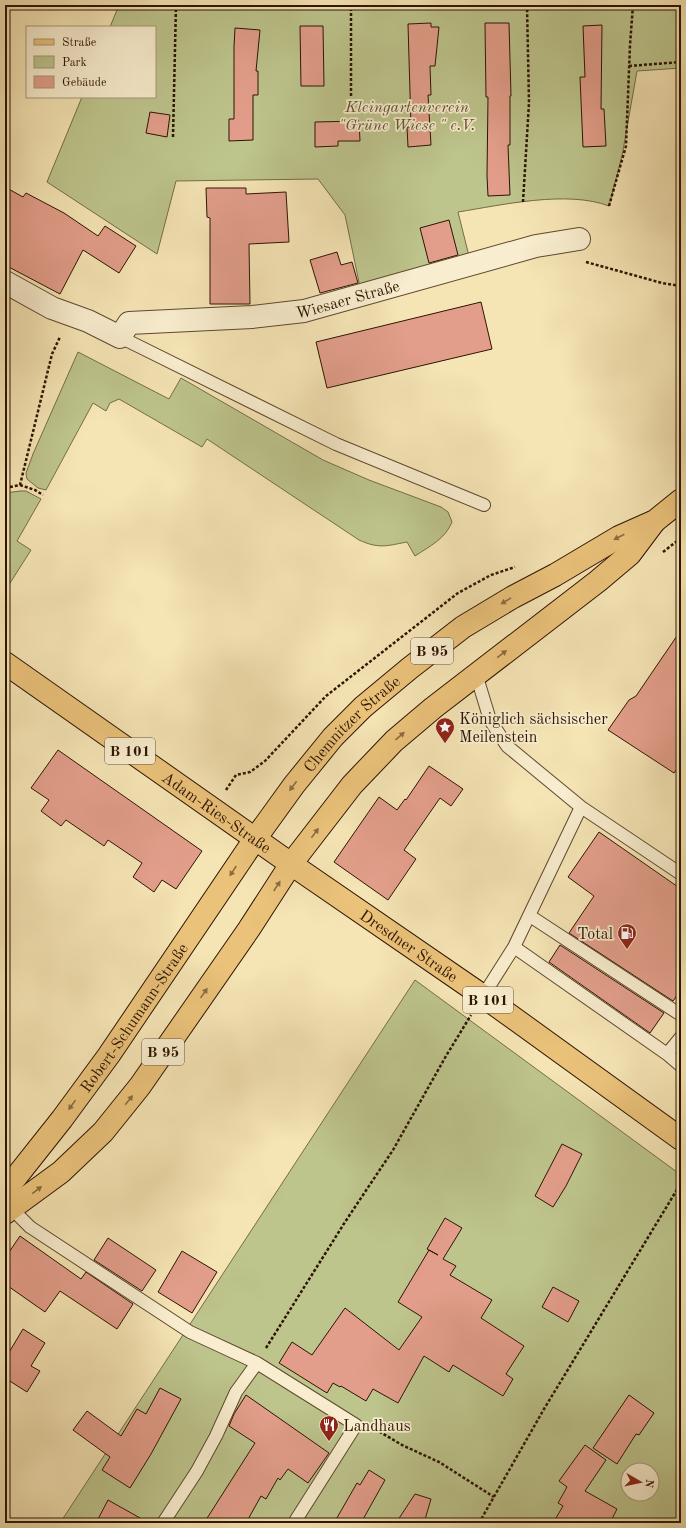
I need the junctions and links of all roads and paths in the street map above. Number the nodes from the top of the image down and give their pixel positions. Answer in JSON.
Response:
{"nodes":[{"id":1,"x":176,"y":5,"type":"edge"},
{"id":2,"x":351,"y":5,"type":"edge"},
{"id":3,"x":527,"y":5,"type":"edge"},
{"id":4,"x":633,"y":5,"type":"edge"},
{"id":5,"x":681,"y":62,"type":"edge"},
{"id":6,"x":629,"y":66,"type":"junction"},
{"id":7,"x":351,"y":96,"type":"dead end"},
{"id":8,"x":173,"y":137,"type":"dead end"},
{"id":9,"x":523,"y":202,"type":"dead end"},
{"id":10,"x":609,"y":206,"type":"dead end"},
{"id":11,"x":579,"y":239,"type":"joint"},
{"id":12,"x":5,"y":282,"type":"edge"},
{"id":13,"x":681,"y":286,"type":"edge"},
{"id":14,"x":70,"y":314,"type":"junction"},
{"id":15,"x":120,"y":336,"type":"junction"},
{"id":16,"x":20,"y":485,"type":"junction"},
{"id":17,"x":5,"y":488,"type":"edge"},
{"id":18,"x":43,"y":495,"type":"dead end"},
{"id":19,"x":681,"y":500,"type":"edge"},
{"id":20,"x":484,"y":505,"type":"dead end"},
{"id":21,"x":655,"y":521,"type":"junction"},
{"id":22,"x":5,"y":663,"type":"edge"},
{"id":23,"x":476,"y":674,"type":"junction"},
{"id":24,"x":581,"y":807,"type":"junction"},
{"id":25,"x":255,"y":839,"type":"junction"},
{"id":26,"x":291,"y":864,"type":"junction"},
{"id":27,"x":681,"y":874,"type":"edge"},
{"id":28,"x":530,"y":916,"type":"junction"},
{"id":29,"x":514,"y":948,"type":"junction"},
{"id":30,"x":483,"y":996,"type":"junction"},
{"id":31,"x":681,"y":1015,"type":"edge"},
{"id":32,"x":681,"y":1037,"type":"edge"},
{"id":33,"x":668,"y":1054,"type":"junction"},
{"id":34,"x":681,"y":1066,"type":"edge"},
{"id":35,"x":681,"y":1139,"type":"edge"},
{"id":36,"x":681,"y":1183,"type":"edge"},
{"id":37,"x":7,"y":1204,"type":"edge"},
{"id":38,"x":256,"y":1363,"type":"junction"},
{"id":39,"x":356,"y":1425,"type":"junction"},
{"id":40,"x":494,"y":1497,"type":"junction"},
{"id":41,"x":163,"y":1523,"type":"edge"},
{"id":42,"x":294,"y":1523,"type":"edge"},
{"id":43,"x":479,"y":1523,"type":"edge"}],
"edges":[{"from":1,"to":8,"type":"path"},
{"from":2,"to":7,"type":"path"},
{"from":3,"to":9,"type":"path"},
{"from":4,"to":6,"type":"path"},
{"from":5,"to":6,"type":"path"},
{"from":6,"to":10,"type":"path"},
{"from":11,"to":13,"type":"path"},
{"from":11,"to":15,"type":"street","name":"Wiesaer Straße"},
{"from":12,"to":14,"type":"street"},
{"from":14,"to":15,"type":"street"},
{"from":14,"to":16,"type":"path"},
{"from":15,"to":20,"type":"lane"},
{"from":16,"to":17,"type":"path"},
{"from":16,"to":18,"type":"path"},
{"from":19,"to":21,"type":"main road","name":"Chemnitzer Straße","number":"B 95"},
{"from":23,"to":21,"type":"main road","name":"Chemnitzer Straße","number":"B 95","one_way":true},
{"from":21,"to":25,"type":"main road","name":"Chemnitzer Straße","number":"B 95","one_way":true},
{"from":22,"to":25,"type":"main road","name":"Adam-Ries-Straße","number":"B 101"},
{"from":23,"to":24,"type":"lane"},
{"from":26,"to":23,"type":"main road","name":"Chemnitzer Straße","number":"B 95","one_way":true},
{"from":24,"to":27,"type":"lane"},
{"from":24,"to":28,"type":"lane"},
{"from":25,"to":26,"type":"main road","name":"Adam-Ries-Straße","number":"B 101"},
{"from":25,"to":37,"type":"main road","name":"Robert-Schumann-Straße","number":"B 95","one_way":true},
{"from":26,"to":30,"type":"main road","name":"Dresdner Straße","number":"B 101"},
{"from":37,"to":26,"type":"main road","number":"B 95","one_way":true},
{"from":28,"to":29,"type":"lane"},
{"from":28,"to":31,"type":"lane"},
{"from":29,"to":30,"type":"lane"},
{"from":29,"to":33,"type":"lane"},
{"from":30,"to":35,"type":"main road","name":"Dresdner Straße","number":"B 101"},
{"from":30,"to":38,"type":"path"},
{"from":32,"to":33,"type":"lane"},
{"from":33,"to":34,"type":"lane"},
{"from":36,"to":40,"type":"path"},
{"from":37,"to":38,"type":"lane"},
{"from":38,"to":39,"type":"lane"},
{"from":38,"to":41,"type":"lane"},
{"from":39,"to":40,"type":"path"},
{"from":39,"to":42,"type":"lane"},
{"from":40,"to":43,"type":"path"}]}
